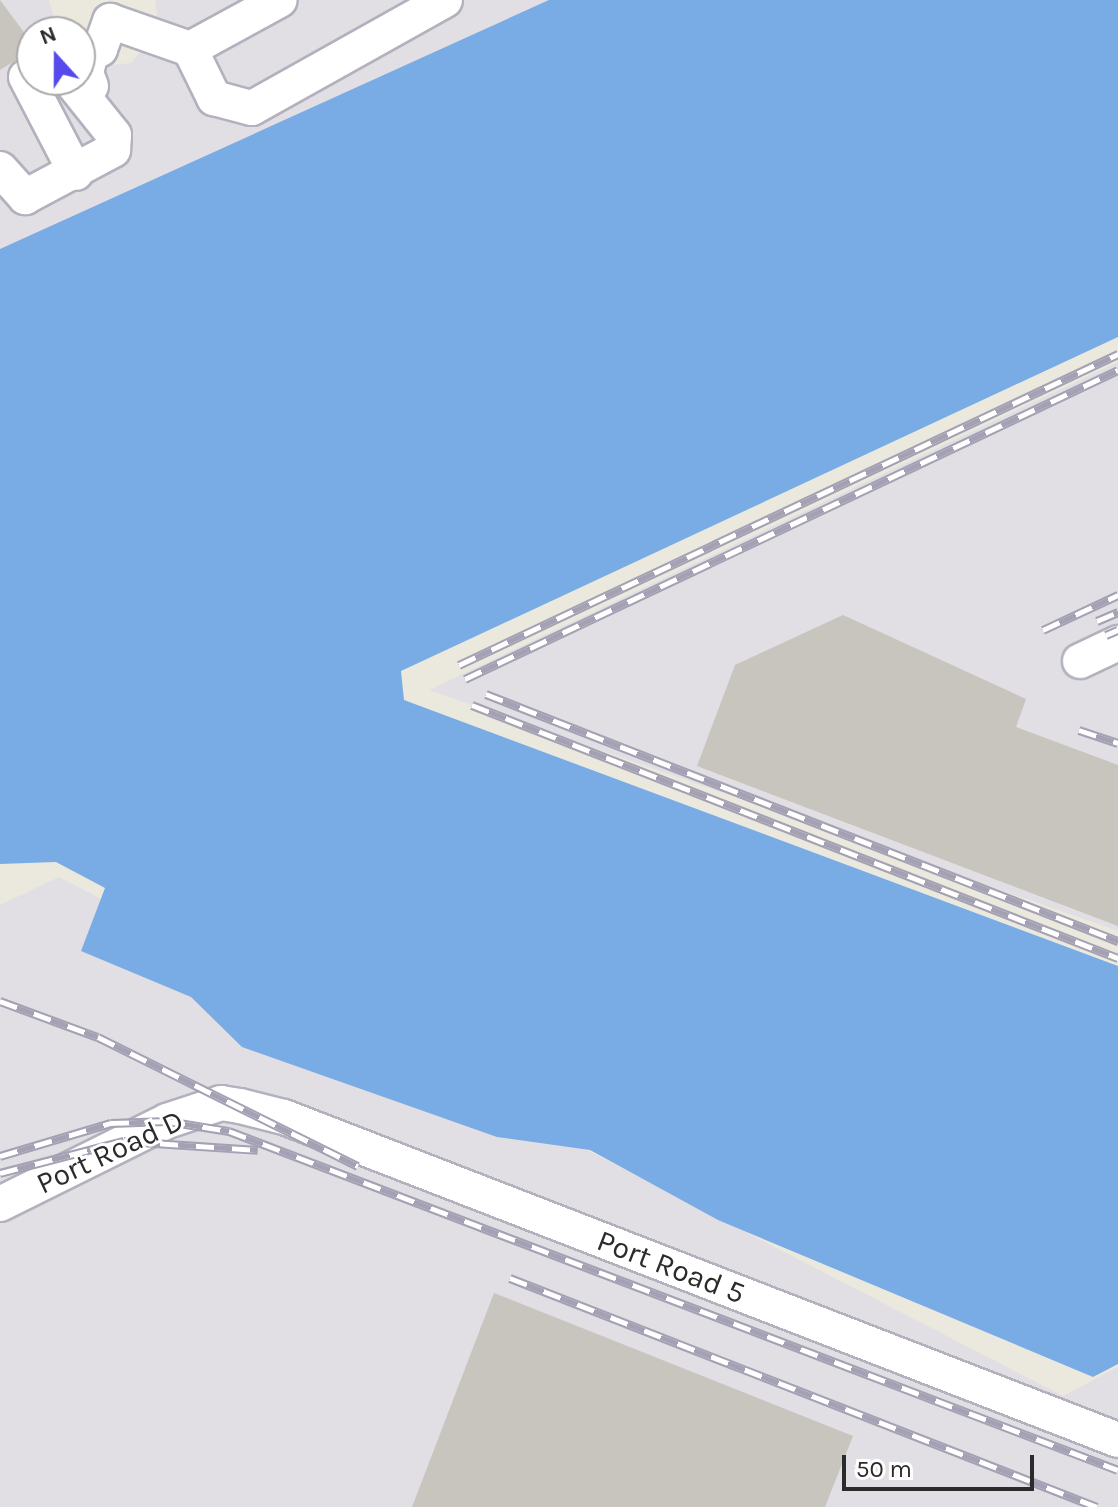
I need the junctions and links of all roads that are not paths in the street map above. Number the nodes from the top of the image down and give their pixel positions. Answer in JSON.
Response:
{"nodes":[{"id":1,"x":280,"y":0,"type":"edge"},
{"id":2,"x":448,"y":1,"type":"edge"},
{"id":3,"x":102,"y":23,"type":"edge"},
{"id":4,"x":190,"y":49,"type":"junction"},
{"id":5,"x":96,"y":77,"type":"edge"},
{"id":6,"x":29,"y":96,"type":"edge"},
{"id":7,"x":87,"y":96,"type":"edge"},
{"id":8,"x":0,"y":169,"type":"edge"},
{"id":9,"x":76,"y":173,"type":"junction"},
{"id":10,"x":1118,"y":643,"type":"edge"},
{"id":11,"x":1118,"y":674,"type":"edge"},
{"id":12,"x":221,"y":1103,"type":"joint"},
{"id":13,"x":0,"y":1204,"type":"edge"},
{"id":14,"x":1118,"y":1440,"type":"edge"}],
"edges":[{"from":1,"to":4,"type":"lane"},
{"from":2,"to":4,"type":"lane"},
{"from":3,"to":4,"type":"lane"},
{"from":3,"to":5,"type":"lane"},
{"from":6,"to":9,"type":"lane"},
{"from":7,"to":9,"type":"lane"},
{"from":8,"to":9,"type":"lane"},
{"from":10,"to":11,"type":"lane"},
{"from":12,"to":13,"type":"lane","name":"Port Road D"},
{"from":12,"to":14,"type":"lane","name":"Port Road 5"}]}
